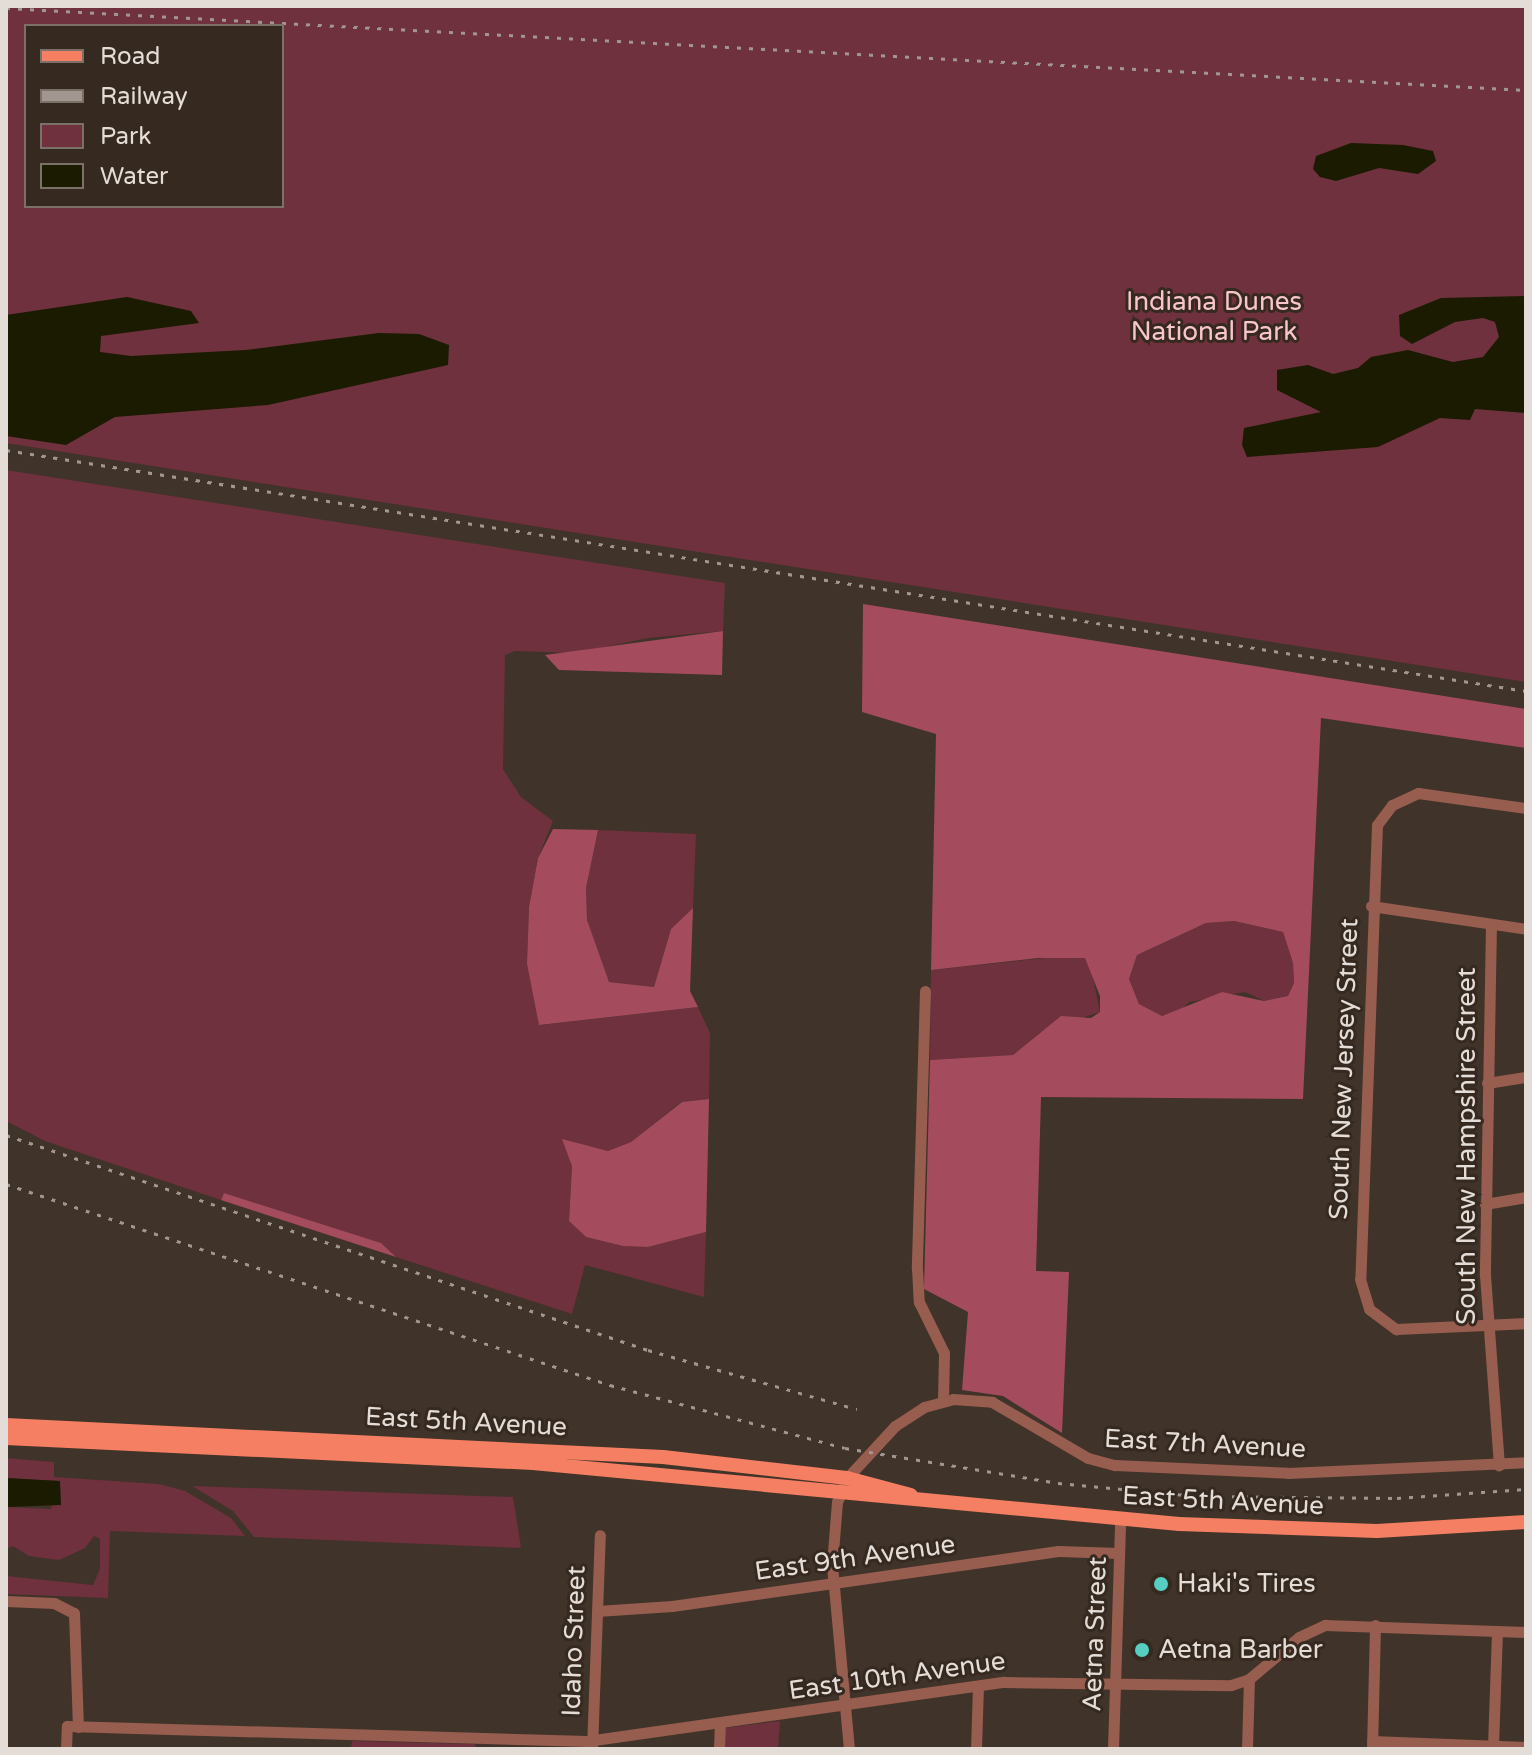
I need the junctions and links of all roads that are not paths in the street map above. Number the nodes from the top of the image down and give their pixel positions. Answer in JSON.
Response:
{"nodes":[{"id":1,"x":1526,"y":808,"type":"edge"},
{"id":2,"x":1371,"y":906,"type":"junction"},
{"id":3,"x":1491,"y":924,"type":"junction"},
{"id":4,"x":1526,"y":929,"type":"edge"},
{"id":5,"x":925,"y":991,"type":"dead end"},
{"id":6,"x":1526,"y":1077,"type":"edge"},
{"id":7,"x":1487,"y":1083,"type":"junction"},
{"id":8,"x":1526,"y":1197,"type":"edge"},
{"id":9,"x":1485,"y":1204,"type":"junction"},
{"id":10,"x":1526,"y":1323,"type":"edge"},
{"id":11,"x":1488,"y":1327,"type":"junction"},
{"id":12,"x":943,"y":1401,"type":"junction"},
{"id":13,"x":6,"y":1425,"type":"edge"},
{"id":14,"x":6,"y":1438,"type":"edge"},
{"id":15,"x":1526,"y":1462,"type":"edge"},
{"id":16,"x":1499,"y":1465,"type":"junction"},
{"id":17,"x":847,"y":1478,"type":"junction"},
{"id":18,"x":839,"y":1493,"type":"junction"},
{"id":19,"x":919,"y":1498,"type":"junction"},
{"id":20,"x":1120,"y":1520,"type":"junction"},
{"id":21,"x":1526,"y":1522,"type":"edge"},
{"id":22,"x":600,"y":1535,"type":"dead end"},
{"id":23,"x":1119,"y":1553,"type":"junction"},
{"id":24,"x":833,"y":1583,"type":"junction"},
{"id":25,"x":6,"y":1601,"type":"edge"},
{"id":26,"x":597,"y":1611,"type":"junction"},
{"id":27,"x":1375,"y":1625,"type":"junction"},
{"id":28,"x":1497,"y":1631,"type":"junction"},
{"id":29,"x":1526,"y":1632,"type":"edge"},
{"id":30,"x":1249,"y":1679,"type":"junction"},
{"id":31,"x":978,"y":1686,"type":"junction"},
{"id":32,"x":1116,"y":1686,"type":"junction"},
{"id":33,"x":848,"y":1705,"type":"junction"},
{"id":34,"x":720,"y":1723,"type":"junction"},
{"id":35,"x":78,"y":1727,"type":"junction"},
{"id":36,"x":592,"y":1745,"type":"edge"},
{"id":37,"x":1372,"y":1745,"type":"edge"},
{"id":38,"x":1493,"y":1746,"type":"junction"},
{"id":39,"x":1526,"y":1747,"type":"edge"},
{"id":40,"x":66,"y":1749,"type":"edge"},
{"id":41,"x":719,"y":1749,"type":"edge"},
{"id":42,"x":849,"y":1749,"type":"edge"},
{"id":43,"x":976,"y":1749,"type":"edge"},
{"id":44,"x":1113,"y":1749,"type":"edge"},
{"id":45,"x":1247,"y":1749,"type":"edge"}],
"edges":[{"from":1,"to":2,"type":"street","name":"South New Jersey Street"},
{"from":2,"to":3,"type":"street"},
{"from":2,"to":11,"type":"street","name":"South New Jersey Street"},
{"from":3,"to":4,"type":"street"},
{"from":3,"to":7,"type":"street","name":"South New Hampshire Street"},
{"from":5,"to":12,"type":"street"},
{"from":6,"to":7,"type":"street"},
{"from":7,"to":9,"type":"street","name":"South New Hampshire Street"},
{"from":8,"to":9,"type":"street"},
{"from":9,"to":11,"type":"street","name":"South New Hampshire Street"},
{"from":10,"to":11,"type":"street"},
{"from":11,"to":16,"type":"street","name":"South New Hampshire Street"},
{"from":12,"to":16,"type":"street","name":"East 7th Avenue"},
{"from":12,"to":17,"type":"street","name":"East 7th Avenue"},
{"from":13,"to":17,"type":"main road","name":"East 5th Avenue"},
{"from":14,"to":18,"type":"main road","name":"East 5th Avenue"},
{"from":15,"to":16,"type":"street","name":"East 7th Avenue"},
{"from":17,"to":18,"type":"street","name":"East 7th Avenue"},
{"from":17,"to":19,"type":"main road","name":"East 5th Avenue"},
{"from":18,"to":19,"type":"main road","name":"East 5th Avenue"},
{"from":18,"to":24,"type":"street","name":"East 7th Avenue"},
{"from":19,"to":20,"type":"main road","name":"East 5th Avenue"},
{"from":20,"to":21,"type":"main road","name":"East 5th Avenue"},
{"from":20,"to":23,"type":"street","name":"Aetna Street"},
{"from":22,"to":26,"type":"street","name":"Idaho Street"},
{"from":23,"to":24,"type":"street","name":"East 9th Avenue"},
{"from":23,"to":32,"type":"street","name":"Aetna Street"},
{"from":24,"to":26,"type":"street","name":"East 9th Avenue"},
{"from":24,"to":33,"type":"street","name":"East 7th Avenue"},
{"from":25,"to":35,"type":"street"},
{"from":26,"to":36,"type":"street","name":"Idaho Street"},
{"from":27,"to":28,"type":"street","name":"East 10th Avenue"},
{"from":27,"to":30,"type":"street","name":"East 10th Avenue"},
{"from":27,"to":37,"type":"street"},
{"from":28,"to":29,"type":"street","name":"East 10th Avenue"},
{"from":28,"to":38,"type":"street"},
{"from":30,"to":32,"type":"street","name":"East 10th Avenue"},
{"from":30,"to":45,"type":"street"},
{"from":31,"to":32,"type":"street","name":"East 10th Avenue"},
{"from":31,"to":33,"type":"street","name":"East 10th Avenue"},
{"from":31,"to":43,"type":"street"},
{"from":32,"to":44,"type":"street","name":"Aetna Street"},
{"from":33,"to":34,"type":"street","name":"East 10th Avenue"},
{"from":33,"to":42,"type":"street","name":"East 7th Avenue"},
{"from":34,"to":36,"type":"street","name":"East 10th Avenue"},
{"from":34,"to":41,"type":"street"},
{"from":35,"to":36,"type":"street","name":"East 10th Avenue"},
{"from":35,"to":40,"type":"street"},
{"from":37,"to":38,"type":"street"},
{"from":38,"to":39,"type":"street"}]}
